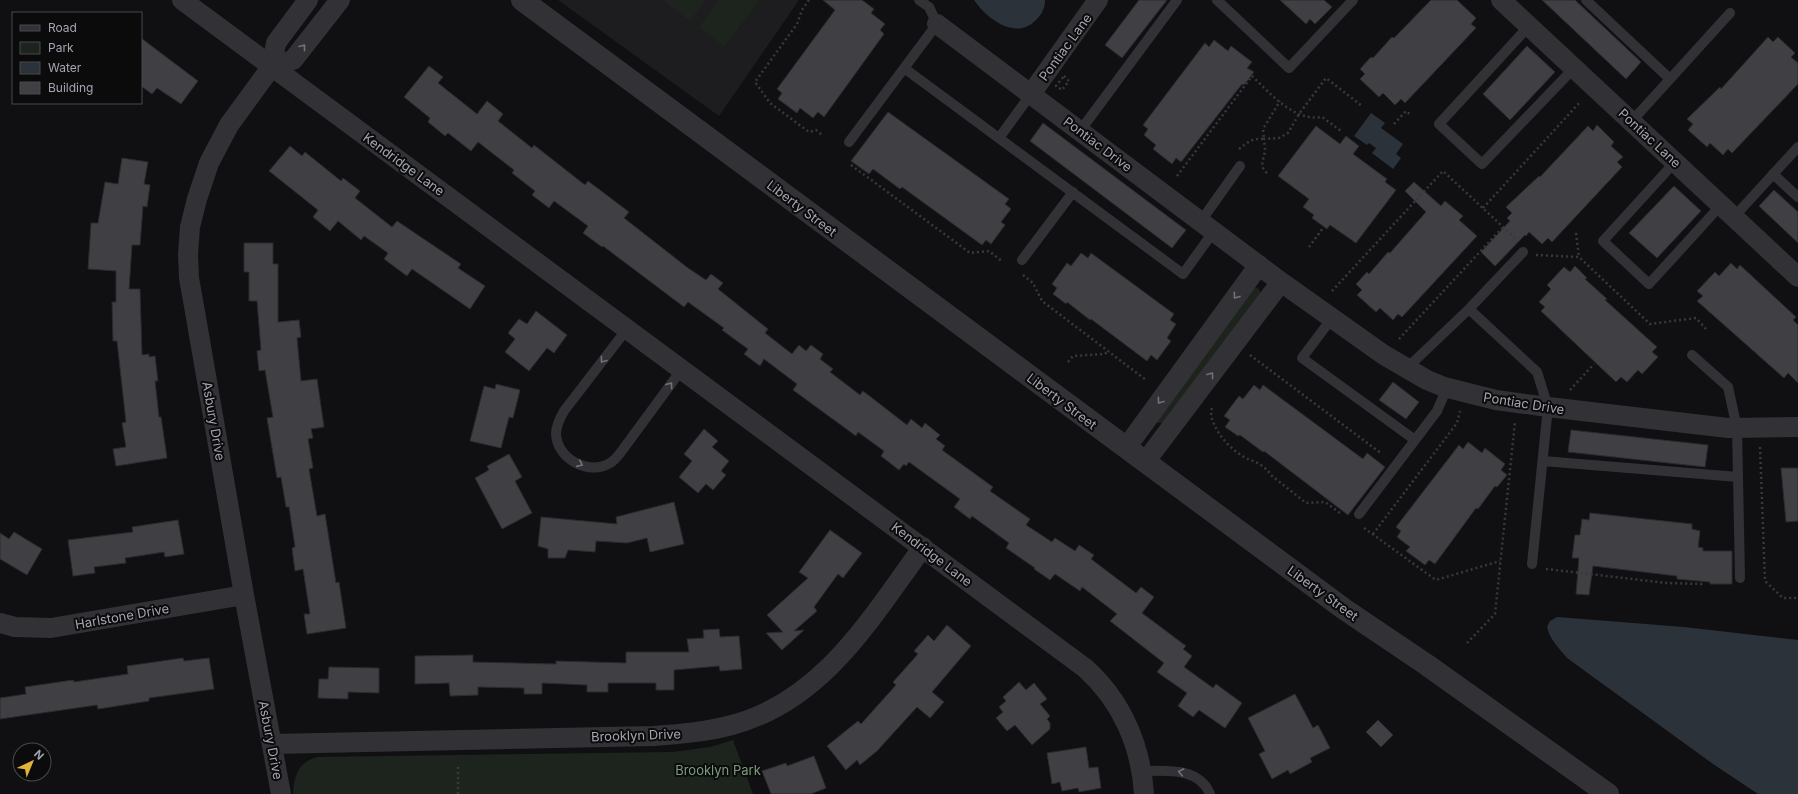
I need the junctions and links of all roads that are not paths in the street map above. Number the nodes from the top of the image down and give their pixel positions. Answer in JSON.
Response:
{"nodes":[{"id":1,"x":182,"y":0,"type":"edge"},
{"id":2,"x":308,"y":0,"type":"edge"},
{"id":3,"x":340,"y":0,"type":"edge"},
{"id":4,"x":522,"y":0,"type":"edge"},
{"id":5,"x":919,"y":0,"type":"edge"},
{"id":6,"x":1098,"y":0,"type":"edge"},
{"id":7,"x":1177,"y":0,"type":"edge"},
{"id":8,"x":1217,"y":0,"type":"edge"},
{"id":9,"x":1353,"y":0,"type":"edge"},
{"id":10,"x":1501,"y":0,"type":"edge"},
{"id":11,"x":1586,"y":0,"type":"edge"},
{"id":12,"x":1730,"y":14,"type":"dead end"},
{"id":13,"x":937,"y":24,"type":"junction"},
{"id":14,"x":1529,"y":26,"type":"junction"},
{"id":15,"x":272,"y":66,"type":"junction"},
{"id":16,"x":904,"y":68,"type":"junction"},
{"id":17,"x":1574,"y":68,"type":"junction"},
{"id":18,"x":1670,"y":79,"type":"junction"},
{"id":19,"x":1031,"y":94,"type":"junction"},
{"id":20,"x":1632,"y":122,"type":"junction"},
{"id":21,"x":1080,"y":131,"type":"junction"},
{"id":22,"x":999,"y":138,"type":"junction"},
{"id":23,"x":849,"y":142,"type":"dead end"},
{"id":24,"x":1798,"y":147,"type":"edge"},
{"id":25,"x":1675,"y":162,"type":"junction"},
{"id":26,"x":1240,"y":166,"type":"dead end"},
{"id":27,"x":1774,"y":174,"type":"junction"},
{"id":28,"x":1072,"y":192,"type":"junction"},
{"id":29,"x":1798,"y":197,"type":"edge"},
{"id":30,"x":1727,"y":211,"type":"junction"},
{"id":31,"x":1208,"y":226,"type":"junction"},
{"id":32,"x":1523,"y":252,"type":"dead end"},
{"id":33,"x":1022,"y":260,"type":"dead end"},
{"id":34,"x":1259,"y":265,"type":"junction"},
{"id":35,"x":1798,"y":277,"type":"edge"},
{"id":36,"x":1281,"y":282,"type":"junction"},
{"id":37,"x":1469,"y":309,"type":"junction"},
{"id":38,"x":1332,"y":318,"type":"junction"},
{"id":39,"x":626,"y":328,"type":"junction"},
{"id":40,"x":1692,"y":355,"type":"dead end"},
{"id":41,"x":682,"y":369,"type":"junction"},
{"id":42,"x":1406,"y":369,"type":"junction"},
{"id":43,"x":1447,"y":388,"type":"junction"},
{"id":44,"x":1548,"y":408,"type":"junction"},
{"id":45,"x":1798,"y":427,"type":"edge"},
{"id":46,"x":1737,"y":428,"type":"junction"},
{"id":47,"x":1415,"y":440,"type":"junction"},
{"id":48,"x":1126,"y":448,"type":"junction"},
{"id":49,"x":1543,"y":461,"type":"junction"},
{"id":50,"x":1145,"y":462,"type":"junction"},
{"id":51,"x":1738,"y":477,"type":"junction"},
{"id":52,"x":1359,"y":519,"type":"road end"},
{"id":53,"x":924,"y":547,"type":"junction"},
{"id":54,"x":1536,"y":566,"type":"road end"},
{"id":55,"x":1740,"y":578,"type":"dead end"},
{"id":56,"x":244,"y":595,"type":"junction"},
{"id":57,"x":0,"y":623,"type":"edge"},
{"id":58,"x":272,"y":744,"type":"junction"},
{"id":59,"x":1143,"y":771,"type":"junction"},
{"id":60,"x":281,"y":794,"type":"edge"},
{"id":61,"x":1144,"y":794,"type":"edge"},
{"id":62,"x":1210,"y":794,"type":"edge"},
{"id":63,"x":1608,"y":794,"type":"edge"}],
"edges":[{"from":1,"to":15,"type":"street","name":"Kendridge Lane"},
{"from":2,"to":15,"type":"street","name":"Asbury Drive"},
{"from":15,"to":3,"type":"street","one_way":true},
{"from":4,"to":48,"type":"street","name":"Liberty Street"},
{"from":5,"to":13,"type":"lane"},
{"from":6,"to":19,"type":"street","name":"Pontiac Lane"},
{"from":7,"to":21,"type":"lane"},
{"from":8,"to":9,"type":"lane"},
{"from":10,"to":14,"type":"street","name":"Pontiac Lane"},
{"from":11,"to":18,"type":"lane"},
{"from":12,"to":18,"type":"lane"},
{"from":13,"to":16,"type":"lane"},
{"from":13,"to":19,"type":"street","name":"Pontiac Drive"},
{"from":14,"to":17,"type":"street","name":"Pontiac Lane"},
{"from":14,"to":17,"type":"lane"},
{"from":15,"to":39,"type":"street","name":"Kendridge Lane"},
{"from":15,"to":56,"type":"street","name":"Asbury Drive"},
{"from":16,"to":22,"type":"lane"},
{"from":16,"to":23,"type":"lane"},
{"from":17,"to":20,"type":"street","name":"Pontiac Lane"},
{"from":18,"to":20,"type":"lane"},
{"from":19,"to":21,"type":"street","name":"Pontiac Drive"},
{"from":19,"to":22,"type":"lane"},
{"from":20,"to":25,"type":"street","name":"Pontiac Lane"},
{"from":21,"to":31,"type":"street","name":"Pontiac Drive"},
{"from":22,"to":28,"type":"lane"},
{"from":24,"to":27,"type":"lane"},
{"from":25,"to":30,"type":"street","name":"Pontiac Lane"},
{"from":25,"to":30,"type":"lane"},
{"from":26,"to":31,"type":"lane"},
{"from":27,"to":29,"type":"lane"},
{"from":27,"to":30,"type":"lane"},
{"from":28,"to":31,"type":"lane"},
{"from":28,"to":33,"type":"lane"},
{"from":30,"to":35,"type":"street","name":"Pontiac Lane"},
{"from":31,"to":34,"type":"street","name":"Pontiac Drive"},
{"from":32,"to":37,"type":"lane"},
{"from":34,"to":36,"type":"street","name":"Pontiac Drive"},
{"from":34,"to":48,"type":"street","one_way":true},
{"from":36,"to":38,"type":"street","name":"Pontiac Drive"},
{"from":50,"to":36,"type":"street","one_way":true},
{"from":37,"to":42,"type":"lane"},
{"from":37,"to":44,"type":"lane"},
{"from":38,"to":42,"type":"street","name":"Pontiac Drive"},
{"from":38,"to":47,"type":"lane"},
{"from":39,"to":41,"type":"street","name":"Kendridge Lane"},
{"from":39,"to":41,"type":"lane","one_way":true},
{"from":40,"to":46,"type":"lane"},
{"from":41,"to":53,"type":"street","name":"Kendridge Lane"},
{"from":42,"to":43,"type":"street","name":"Pontiac Drive"},
{"from":43,"to":44,"type":"street","name":"Pontiac Drive"},
{"from":43,"to":47,"type":"lane"},
{"from":44,"to":46,"type":"street","name":"Pontiac Drive"},
{"from":44,"to":49,"type":"lane"},
{"from":45,"to":46,"type":"street","name":"Pontiac Drive"},
{"from":46,"to":51,"type":"lane"},
{"from":47,"to":52,"type":"lane"},
{"from":48,"to":50,"type":"street","name":"Liberty Street"},
{"from":49,"to":51,"type":"lane"},
{"from":49,"to":54,"type":"lane"},
{"from":50,"to":63,"type":"street","name":"Liberty Street"},
{"from":51,"to":55,"type":"lane"},
{"from":53,"to":58,"type":"street","name":"Brooklyn Drive"},
{"from":53,"to":59,"type":"street","name":"Kendridge Lane"},
{"from":56,"to":57,"type":"street","name":"Harlstone Drive"},
{"from":56,"to":58,"type":"street","name":"Asbury Drive"},
{"from":58,"to":60,"type":"street","name":"Asbury Drive"},
{"from":59,"to":61,"type":"street","name":"Kendridge Lane"},
{"from":62,"to":59,"type":"lane","one_way":true}]}
